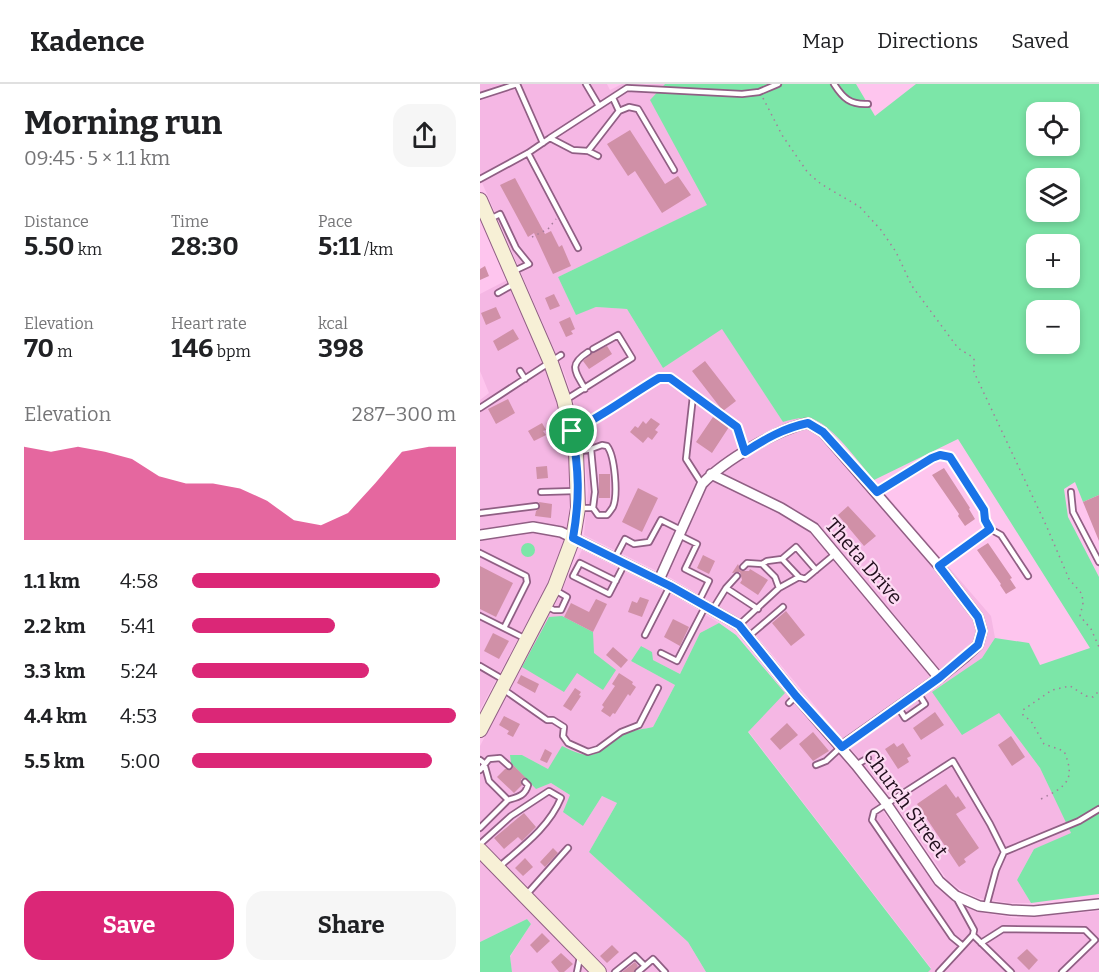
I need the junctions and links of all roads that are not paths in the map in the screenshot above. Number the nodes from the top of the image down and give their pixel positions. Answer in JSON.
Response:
{"nodes":[{"id":1,"x":586,"y":84,"type":"edge"},
{"id":2,"x":778,"y":84,"type":"edge"},
{"id":3,"x":834,"y":84,"type":"edge"},
{"id":4,"x":626,"y":86,"type":"edge"},
{"id":5,"x":480,"y":96,"type":"edge"},
{"id":6,"x":613,"y":98,"type":"junction"},
{"id":7,"x":868,"y":104,"type":"dead end"},
{"id":8,"x":599,"y":106,"type":"junction"},
{"id":9,"x":619,"y":111,"type":"junction"},
{"id":10,"x":550,"y":138,"type":"junction"},
{"id":11,"x":543,"y":142,"type":"junction"},
{"id":12,"x":588,"y":151,"type":"junction"},
{"id":13,"x":528,"y":153,"type":"junction"},
{"id":14,"x":598,"y":156,"type":"dead end"},
{"id":15,"x":674,"y":170,"type":"dead end"},
{"id":16,"x":480,"y":179,"type":"edge"},
{"id":17,"x":480,"y":200,"type":"edge"},
{"id":18,"x":578,"y":248,"type":"dead end"},
{"id":19,"x":514,"y":278,"type":"junction"},
{"id":20,"x":498,"y":293,"type":"dead end"},
{"id":21,"x":556,"y":359,"type":"junction"},
{"id":22,"x":520,"y":371,"type":"dead end"},
{"id":23,"x":525,"y":379,"type":"junction"},
{"id":24,"x":513,"y":387,"type":"junction"},
{"id":25,"x":585,"y":388,"type":"junction"},
{"id":26,"x":516,"y":393,"type":"dead end"},
{"id":27,"x":693,"y":396,"type":"junction"},
{"id":28,"x":564,"y":400,"type":"junction"},
{"id":29,"x":480,"y":408,"type":"edge"},
{"id":30,"x":572,"y":431,"type":"junction"},
{"id":31,"x":591,"y":449,"type":"junction"},
{"id":32,"x":576,"y":452,"type":"junction"},
{"id":33,"x":745,"y":452,"type":"junction"},
{"id":34,"x":711,"y":474,"type":"junction"},
{"id":35,"x":702,"y":484,"type":"junction"},
{"id":36,"x":578,"y":491,"type":"junction"},
{"id":37,"x":541,"y":492,"type":"dead end"},
{"id":38,"x":877,"y":492,"type":"junction"},
{"id":39,"x":1071,"y":492,"type":"dead end"},
{"id":40,"x":536,"y":506,"type":"dead end"},
{"id":41,"x":578,"y":508,"type":"junction"},
{"id":42,"x":593,"y":508,"type":"junction"},
{"id":43,"x":480,"y":513,"type":"edge"},
{"id":44,"x":990,"y":529,"type":"junction"},
{"id":45,"x":680,"y":532,"type":"junction"},
{"id":46,"x":480,"y":535,"type":"edge"},
{"id":47,"x":573,"y":538,"type":"junction"},
{"id":48,"x":480,"y":553,"type":"edge"},
{"id":49,"x":835,"y":554,"type":"junction"},
{"id":50,"x":615,"y":558,"type":"junction"},
{"id":51,"x":782,"y":559,"type":"junction"},
{"id":52,"x":1099,"y":562,"type":"edge"},
{"id":53,"x":625,"y":563,"type":"junction"},
{"id":54,"x":762,"y":564,"type":"junction"},
{"id":55,"x":939,"y":566,"type":"junction"},
{"id":56,"x":743,"y":567,"type":"dead end"},
{"id":57,"x":816,"y":570,"type":"junction"},
{"id":58,"x":737,"y":576,"type":"dead end"},
{"id":59,"x":1028,"y":576,"type":"dead end"},
{"id":60,"x":799,"y":577,"type":"junction"},
{"id":61,"x":659,"y":580,"type":"junction"},
{"id":62,"x":616,"y":581,"type":"junction"},
{"id":63,"x":670,"y":586,"type":"junction"},
{"id":64,"x":726,"y":588,"type":"junction"},
{"id":65,"x":779,"y":588,"type":"junction"},
{"id":66,"x":706,"y":605,"type":"junction"},
{"id":67,"x":783,"y":607,"type":"dead end"},
{"id":68,"x":758,"y":609,"type":"junction"},
{"id":69,"x":482,"y":616,"type":"edge"},
{"id":70,"x":480,"y":624,"type":"edge"},
{"id":71,"x":739,"y":625,"type":"junction"},
{"id":72,"x":504,"y":628,"type":"junction"},
{"id":73,"x":645,"y":635,"type":"dead end"},
{"id":74,"x":749,"y":636,"type":"junction"},
{"id":75,"x":527,"y":640,"type":"junction"},
{"id":76,"x":661,"y":653,"type":"dead end"},
{"id":77,"x":482,"y":667,"type":"edge"},
{"id":78,"x":480,"y":674,"type":"edge"},
{"id":79,"x":939,"y":678,"type":"junction"},
{"id":80,"x":504,"y":685,"type":"junction"},
{"id":81,"x":658,"y":688,"type":"dead end"},
{"id":82,"x":480,"y":730,"type":"edge"},
{"id":83,"x":842,"y":747,"type":"junction"},
{"id":84,"x":868,"y":758,"type":"dead end"},
{"id":85,"x":482,"y":762,"type":"edge"},
{"id":86,"x":509,"y":765,"type":"dead end"},
{"id":87,"x":816,"y":765,"type":"dead end"},
{"id":88,"x":856,"y":765,"type":"junction"},
{"id":89,"x":480,"y":770,"type":"edge"},
{"id":90,"x":525,"y":782,"type":"dead end"},
{"id":91,"x":508,"y":800,"type":"junction"},
{"id":92,"x":886,"y":803,"type":"junction"},
{"id":93,"x":1099,"y":809,"type":"edge"},
{"id":94,"x":480,"y":817,"type":"edge"},
{"id":95,"x":485,"y":822,"type":"junction"},
{"id":96,"x":480,"y":828,"type":"edge"},
{"id":97,"x":480,"y":844,"type":"edge"},
{"id":98,"x":568,"y":848,"type":"dead end"},
{"id":99,"x":480,"y":850,"type":"edge"},
{"id":100,"x":1004,"y":852,"type":"junction"},
{"id":101,"x":498,"y":868,"type":"junction"},
{"id":102,"x":525,"y":896,"type":"junction"},
{"id":103,"x":956,"y":896,"type":"junction"},
{"id":104,"x":1099,"y":904,"type":"edge"},
{"id":105,"x":986,"y":907,"type":"junction"},
{"id":106,"x":973,"y":934,"type":"junction"},
{"id":107,"x":981,"y":943,"type":"junction"},
{"id":108,"x":963,"y":946,"type":"junction"},
{"id":109,"x":581,"y":954,"type":"junction"},
{"id":110,"x":645,"y":966,"type":"junction"},
{"id":111,"x":577,"y":972,"type":"edge"},
{"id":112,"x":599,"y":972,"type":"edge"},
{"id":113,"x":615,"y":972,"type":"edge"},
{"id":114,"x":638,"y":972,"type":"edge"},
{"id":115,"x":665,"y":972,"type":"edge"},
{"id":116,"x":939,"y":972,"type":"edge"},
{"id":117,"x":1011,"y":972,"type":"edge"},
{"id":118,"x":1062,"y":972,"type":"edge"}],
"edges":[{"from":1,"to":8,"type":"lane"},
{"from":2,"to":4,"type":"lane"},
{"from":3,"to":7,"type":"lane"},
{"from":4,"to":6,"type":"lane"},
{"from":5,"to":11,"type":"lane"},
{"from":6,"to":8,"type":"lane"},
{"from":6,"to":9,"type":"lane"},
{"from":8,"to":10,"type":"lane"},
{"from":9,"to":12,"type":"lane"},
{"from":9,"to":15,"type":"lane"},
{"from":10,"to":11,"type":"lane"},
{"from":10,"to":12,"type":"lane"},
{"from":11,"to":13,"type":"lane"},
{"from":12,"to":14,"type":"lane"},
{"from":13,"to":16,"type":"lane"},
{"from":13,"to":18,"type":"lane"},
{"from":17,"to":19,"type":"main road"},
{"from":19,"to":20,"type":"lane"},
{"from":19,"to":21,"type":"main road"},
{"from":21,"to":23,"type":"lane"},
{"from":21,"to":28,"type":"main road"},
{"from":22,"to":23,"type":"lane"},
{"from":23,"to":24,"type":"lane"},
{"from":24,"to":26,"type":"lane"},
{"from":24,"to":29,"type":"lane"},
{"from":25,"to":25,"type":"lane"},
{"from":25,"to":28,"type":"lane"},
{"from":27,"to":30,"type":"lane"},
{"from":27,"to":33,"type":"lane"},
{"from":27,"to":35,"type":"lane"},
{"from":28,"to":30,"type":"main road"},
{"from":30,"to":32,"type":"main road"},
{"from":31,"to":32,"type":"lane"},
{"from":31,"to":42,"type":"lane"},
{"from":31,"to":42,"type":"lane"},
{"from":32,"to":36,"type":"main road"},
{"from":33,"to":34,"type":"street"},
{"from":33,"to":38,"type":"street"},
{"from":34,"to":35,"type":"street"},
{"from":34,"to":49,"type":"street","name":"Theta Drive"},
{"from":35,"to":45,"type":"street"},
{"from":36,"to":37,"type":"lane"},
{"from":36,"to":41,"type":"main road"},
{"from":38,"to":44,"type":"lane"},
{"from":38,"to":55,"type":"street"},
{"from":39,"to":52,"type":"lane"},
{"from":40,"to":43,"type":"lane"},
{"from":41,"to":42,"type":"lane"},
{"from":41,"to":47,"type":"main road"},
{"from":44,"to":55,"type":"lane"},
{"from":44,"to":59,"type":"lane"},
{"from":45,"to":50,"type":"lane"},
{"from":45,"to":61,"type":"street"},
{"from":45,"to":66,"type":"lane"},
{"from":46,"to":47,"type":"street","name":"Church Street"},
{"from":47,"to":50,"type":"street","name":"Church Street"},
{"from":47,"to":75,"type":"main road"},
{"from":48,"to":72,"type":"lane"},
{"from":49,"to":57,"type":"lane"},
{"from":49,"to":79,"type":"street","name":"Theta Drive"},
{"from":50,"to":53,"type":"street","name":"Church Street"},
{"from":51,"to":54,"type":"lane"},
{"from":51,"to":57,"type":"lane"},
{"from":51,"to":60,"type":"lane"},
{"from":53,"to":61,"type":"street","name":"Church Street"},
{"from":53,"to":62,"type":"lane"},
{"from":54,"to":56,"type":"lane"},
{"from":54,"to":65,"type":"lane"},
{"from":55,"to":79,"type":"street"},
{"from":57,"to":60,"type":"lane"},
{"from":58,"to":64,"type":"lane"},
{"from":60,"to":65,"type":"lane"},
{"from":61,"to":63,"type":"street","name":"Church Street"},
{"from":62,"to":62,"type":"lane"},
{"from":63,"to":66,"type":"street","name":"Church Street"},
{"from":63,"to":73,"type":"lane"},
{"from":64,"to":66,"type":"lane"},
{"from":64,"to":68,"type":"lane"},
{"from":65,"to":68,"type":"lane"},
{"from":66,"to":71,"type":"street","name":"Church Street"},
{"from":66,"to":76,"type":"lane"},
{"from":67,"to":74,"type":"lane"},
{"from":68,"to":71,"type":"lane"},
{"from":69,"to":70,"type":"lane"},
{"from":69,"to":72,"type":"lane"},
{"from":71,"to":74,"type":"street","name":"Church Street"},
{"from":72,"to":75,"type":"lane"},
{"from":74,"to":83,"type":"street","name":"Church Street"},
{"from":75,"to":80,"type":"main road"},
{"from":77,"to":78,"type":"lane"},
{"from":77,"to":80,"type":"lane"},
{"from":79,"to":83,"type":"street"},
{"from":80,"to":81,"type":"lane"},
{"from":80,"to":82,"type":"main road"},
{"from":83,"to":87,"type":"lane"},
{"from":83,"to":88,"type":"street","name":"Church Street"},
{"from":84,"to":88,"type":"lane"},
{"from":85,"to":86,"type":"lane"},
{"from":85,"to":89,"type":"lane"},
{"from":85,"to":91,"type":"lane"},
{"from":88,"to":92,"type":"street","name":"Church Street"},
{"from":90,"to":91,"type":"lane"},
{"from":91,"to":95,"type":"lane"},
{"from":92,"to":100,"type":"lane"},
{"from":92,"to":103,"type":"street","name":"Church Street"},
{"from":92,"to":108,"type":"lane"},
{"from":93,"to":100,"type":"lane"},
{"from":94,"to":95,"type":"lane"},
{"from":95,"to":96,"type":"lane"},
{"from":97,"to":101,"type":"lane"},
{"from":98,"to":102,"type":"lane"},
{"from":99,"to":101,"type":"main road"},
{"from":100,"to":105,"type":"lane"},
{"from":101,"to":102,"type":"main road"},
{"from":102,"to":109,"type":"main road"},
{"from":103,"to":105,"type":"street","name":"Church Street"},
{"from":103,"to":106,"type":"lane"},
{"from":104,"to":105,"type":"street","name":"Church Street"},
{"from":106,"to":107,"type":"lane"},
{"from":106,"to":108,"type":"lane"},
{"from":107,"to":117,"type":"lane"},
{"from":107,"to":118,"type":"lane"},
{"from":108,"to":116,"type":"lane"},
{"from":109,"to":111,"type":"lane"},
{"from":109,"to":112,"type":"main road"},
{"from":110,"to":113,"type":"lane"},
{"from":110,"to":114,"type":"lane"},
{"from":110,"to":115,"type":"lane"}]}
